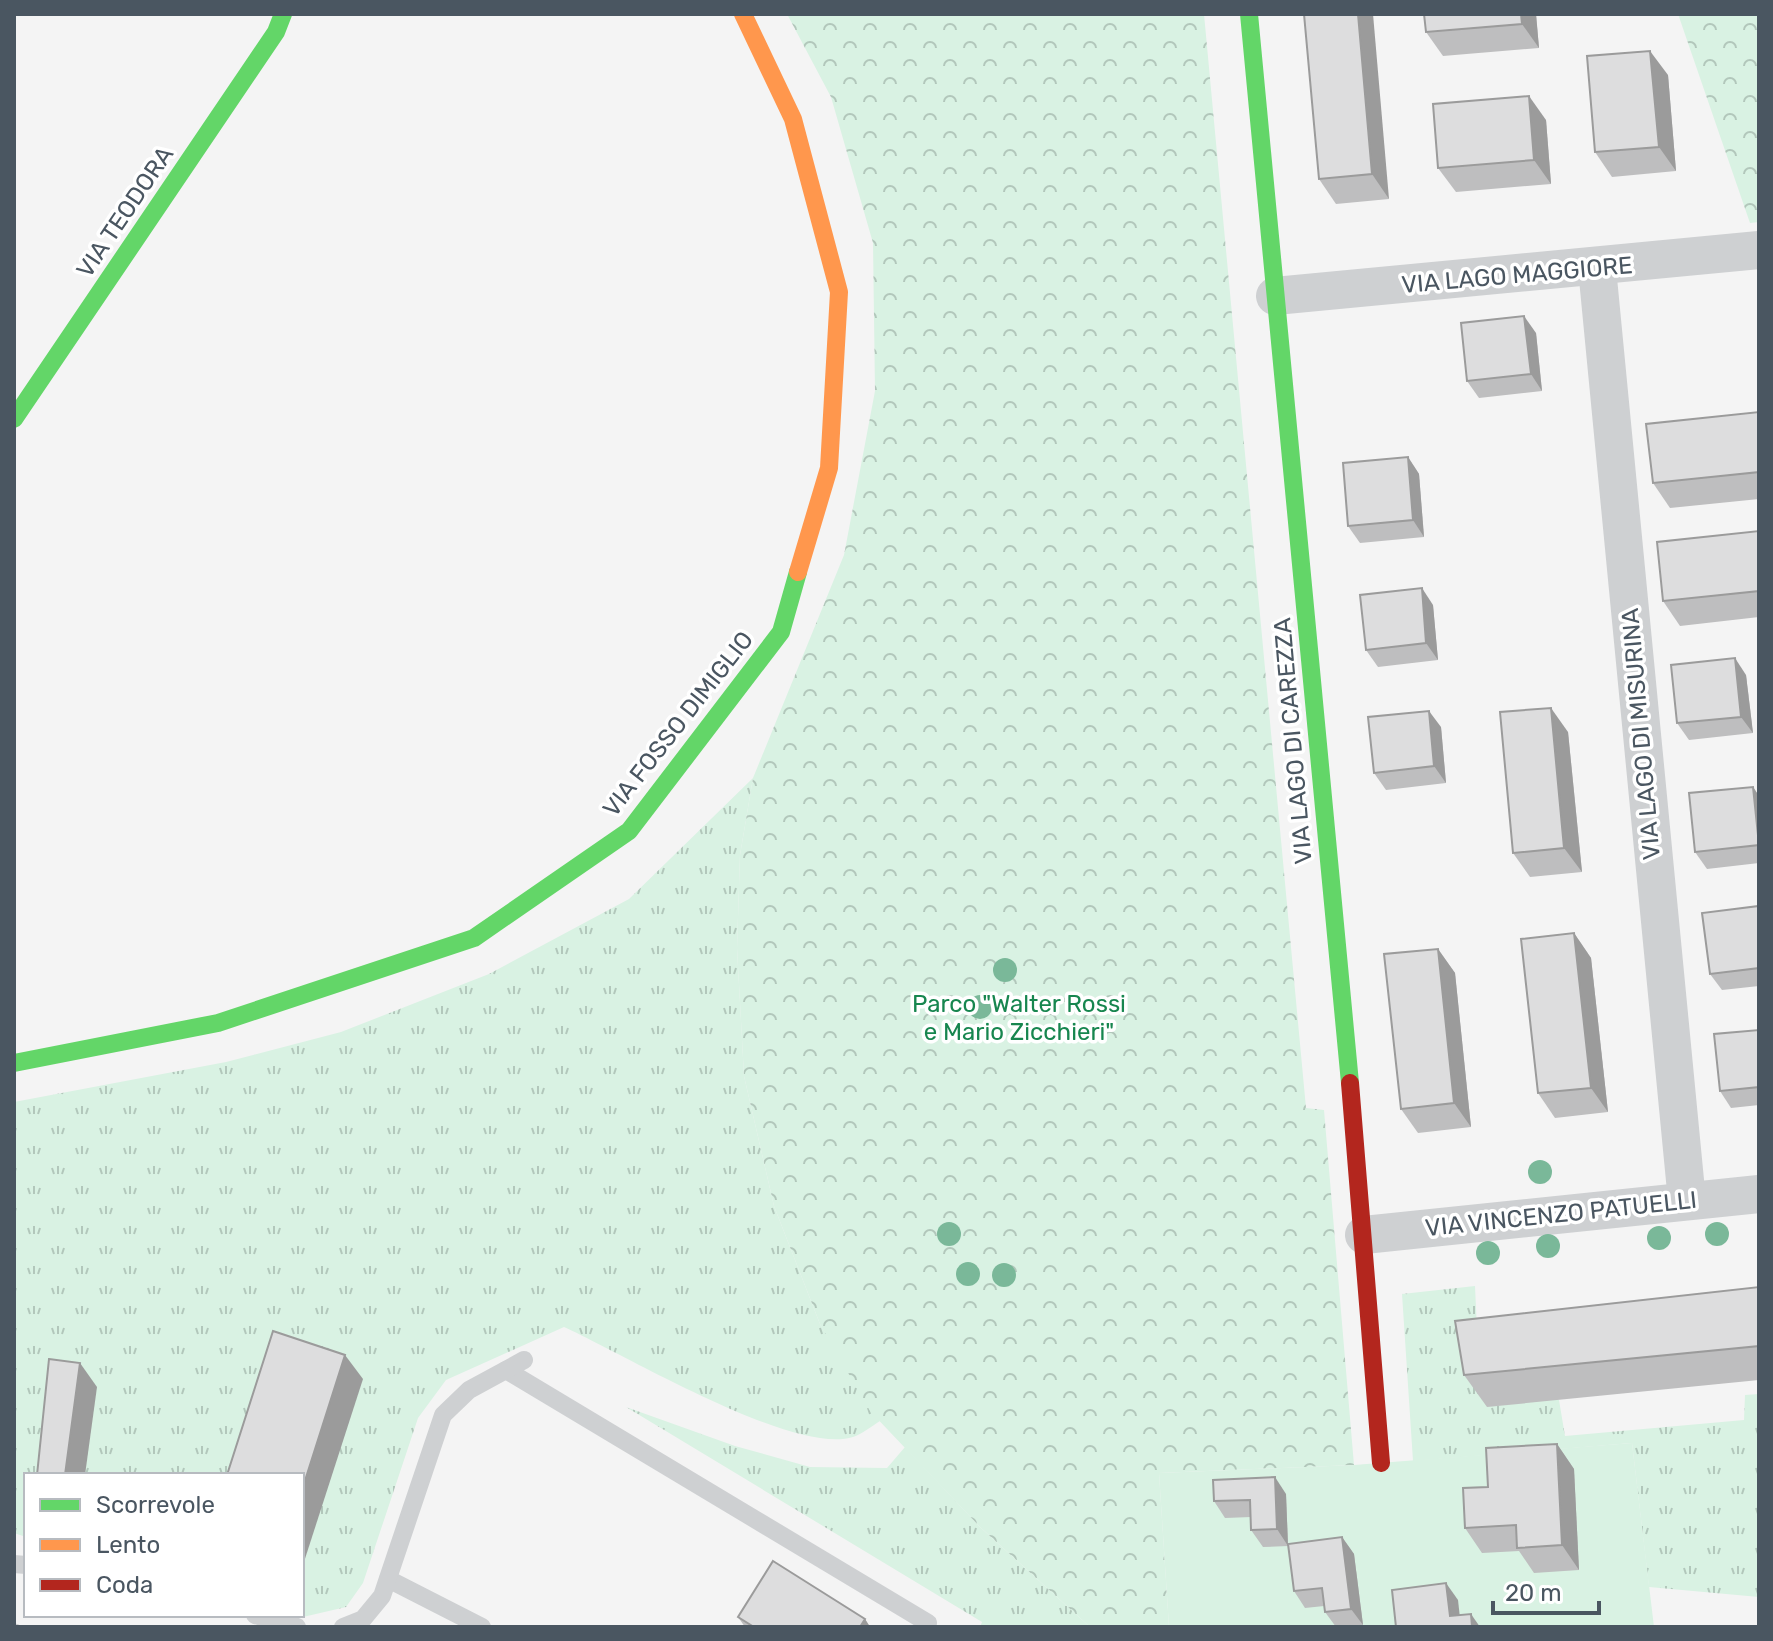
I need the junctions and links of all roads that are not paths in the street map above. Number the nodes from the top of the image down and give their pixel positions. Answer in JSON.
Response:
{"nodes":[{"id":1,"x":283,"y":14,"type":"edge"},
{"id":2,"x":295,"y":14,"type":"edge"},
{"id":3,"x":743,"y":14,"type":"edge"},
{"id":4,"x":1249,"y":14,"type":"edge"},
{"id":5,"x":276,"y":32,"type":"junction"},
{"id":6,"x":1759,"y":250,"type":"edge"},
{"id":7,"x":1597,"y":268,"type":"junction"},
{"id":8,"x":1275,"y":296,"type":"junction"},
{"id":9,"x":14,"y":419,"type":"edge"},
{"id":10,"x":14,"y":1063,"type":"edge"},
{"id":11,"x":1759,"y":1194,"type":"edge"},
{"id":12,"x":1687,"y":1201,"type":"junction"},
{"id":13,"x":1364,"y":1235,"type":"junction"},
{"id":14,"x":524,"y":1360,"type":"dead end"},
{"id":15,"x":506,"y":1370,"type":"junction"},
{"id":16,"x":1381,"y":1463,"type":"dead end"},
{"id":17,"x":388,"y":1579,"type":"junction"},
{"id":18,"x":262,"y":1617,"type":"edge"},
{"id":19,"x":928,"y":1623,"type":"dead end"},
{"id":20,"x":297,"y":1627,"type":"edge"},
{"id":21,"x":343,"y":1627,"type":"edge"},
{"id":22,"x":482,"y":1627,"type":"edge"}],
"edges":[{"from":1,"to":5,"type":"street","name":"VIA TEODORA"},
{"from":2,"to":5,"type":"street","name":"VIA TEODORA"},
{"from":3,"to":10,"type":"street","name":"VIA FOSSO DIMIGLIO"},
{"from":4,"to":8,"type":"street","name":"VIA LAGO DI CAREZZA"},
{"from":5,"to":9,"type":"street","name":"VIA TEODORA"},
{"from":6,"to":7,"type":"street","name":"VIA LAGO MAGGIORE"},
{"from":7,"to":8,"type":"street","name":"VIA LAGO MAGGIORE"},
{"from":7,"to":12,"type":"street","name":"VIA LAGO DI MISURINA"},
{"from":8,"to":13,"type":"street","name":"VIA LAGO DI CAREZZA"},
{"from":11,"to":12,"type":"street","name":"VIA VINCENZO PATUELLI"},
{"from":12,"to":13,"type":"street","name":"VIA VINCENZO PATUELLI"},
{"from":13,"to":16,"type":"street","name":"VIA LAGO DI CAREZZA"},
{"from":14,"to":15,"type":"lane"},
{"from":15,"to":17,"type":"lane"},
{"from":15,"to":19,"type":"lane"},
{"from":17,"to":21,"type":"lane"},
{"from":17,"to":22,"type":"lane"},
{"from":18,"to":20,"type":"lane"}]}
